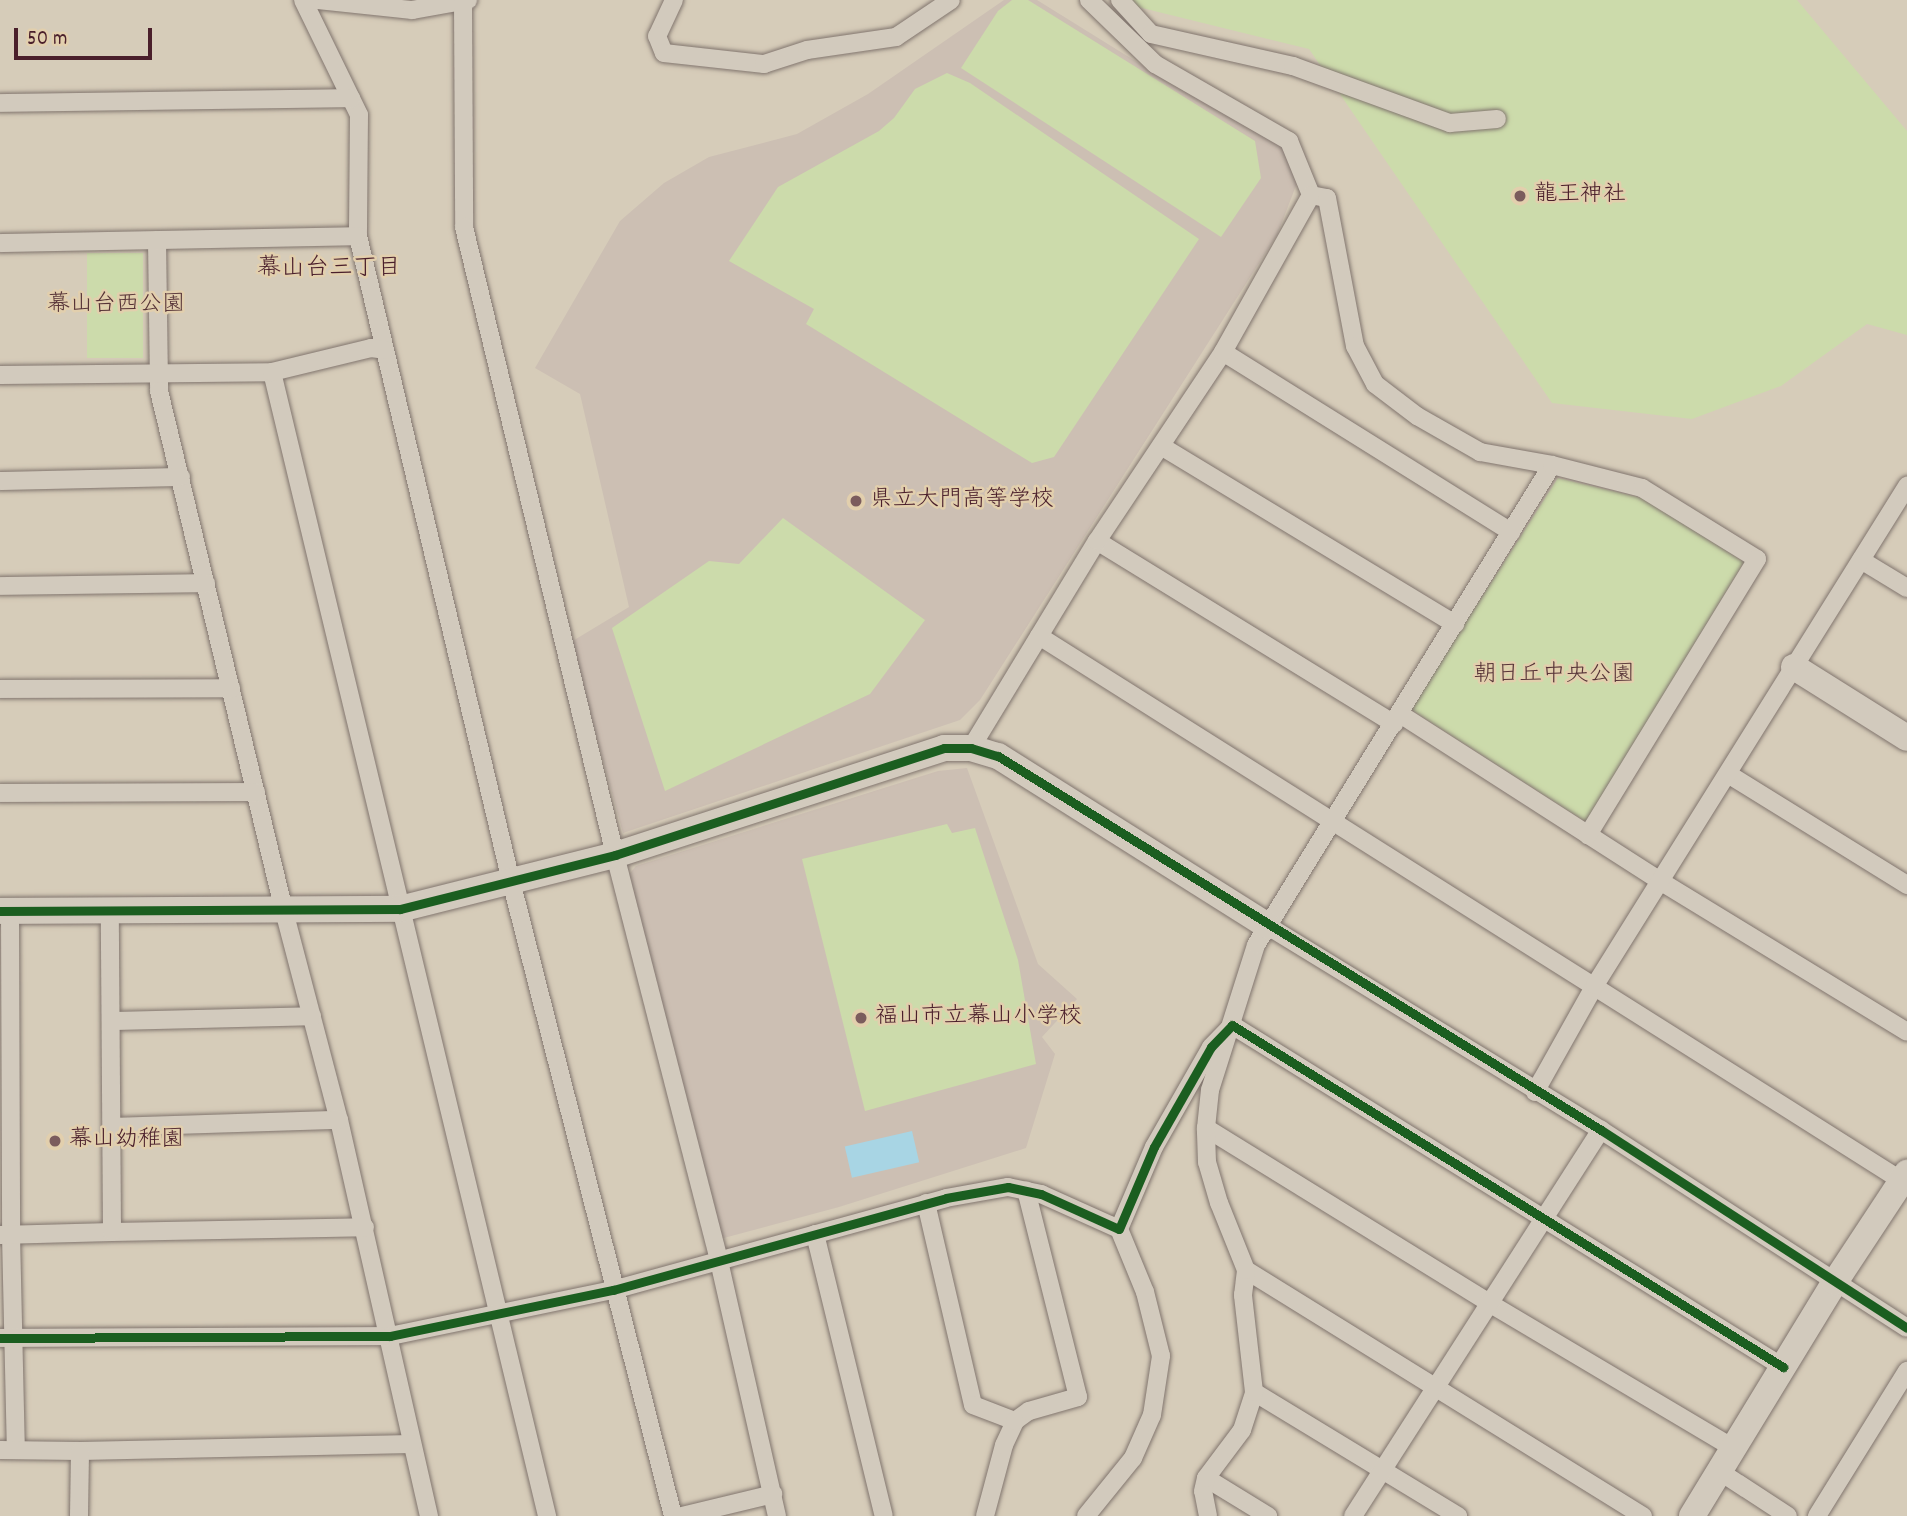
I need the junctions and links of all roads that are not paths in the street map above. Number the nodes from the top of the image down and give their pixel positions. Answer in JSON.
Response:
{"nodes":[{"id":1,"x":303,"y":0,"type":"edge"},
{"id":2,"x":318,"y":0,"type":"edge"},
{"id":3,"x":674,"y":0,"type":"edge"},
{"id":4,"x":951,"y":0,"type":"edge"},
{"id":5,"x":1089,"y":0,"type":"edge"},
{"id":6,"x":1119,"y":0,"type":"edge"},
{"id":7,"x":465,"y":1,"type":"edge"},
{"id":8,"x":351,"y":98,"type":"junction"},
{"id":9,"x":0,"y":103,"type":"edge"},
{"id":10,"x":1497,"y":119,"type":"dead end"},
{"id":11,"x":1311,"y":195,"type":"junction"},
{"id":12,"x":358,"y":236,"type":"junction"},
{"id":13,"x":156,"y":240,"type":"junction"},
{"id":14,"x":0,"y":243,"type":"edge"},
{"id":15,"x":385,"y":350,"type":"junction"},
{"id":16,"x":1223,"y":352,"type":"junction"},
{"id":17,"x":272,"y":372,"type":"junction"},
{"id":18,"x":157,"y":374,"type":"junction"},
{"id":19,"x":0,"y":375,"type":"edge"},
{"id":20,"x":1161,"y":446,"type":"junction"},
{"id":21,"x":1552,"y":465,"type":"junction"},
{"id":22,"x":181,"y":477,"type":"junction"},
{"id":23,"x":0,"y":481,"type":"edge"},
{"id":24,"x":1907,"y":485,"type":"edge"},
{"id":25,"x":1511,"y":532,"type":"junction"},
{"id":26,"x":1097,"y":541,"type":"junction"},
{"id":27,"x":1861,"y":560,"type":"junction"},
{"id":28,"x":206,"y":583,"type":"junction"},
{"id":29,"x":0,"y":586,"type":"edge"},
{"id":30,"x":1907,"y":588,"type":"edge"},
{"id":31,"x":1455,"y":624,"type":"junction"},
{"id":32,"x":1040,"y":636,"type":"junction"},
{"id":33,"x":1794,"y":667,"type":"junction"},
{"id":34,"x":232,"y":688,"type":"junction"},
{"id":35,"x":0,"y":689,"type":"edge"},
{"id":36,"x":1397,"y":719,"type":"junction"},
{"id":37,"x":1907,"y":738,"type":"edge"},
{"id":38,"x":971,"y":748,"type":"junction"},
{"id":39,"x":1728,"y":774,"type":"junction"},
{"id":40,"x":256,"y":792,"type":"junction"},
{"id":41,"x":0,"y":793,"type":"edge"},
{"id":42,"x":1335,"y":821,"type":"junction"},
{"id":43,"x":1588,"y":835,"type":"junction"},
{"id":44,"x":615,"y":856,"type":"junction"},
{"id":45,"x":512,"y":881,"type":"junction"},
{"id":46,"x":1660,"y":881,"type":"junction"},
{"id":47,"x":1907,"y":885,"type":"edge"},
{"id":48,"x":400,"y":909,"type":"junction"},
{"id":49,"x":110,"y":910,"type":"junction"},
{"id":50,"x":5,"y":911,"type":"edge"},
{"id":51,"x":284,"y":911,"type":"junction"},
{"id":52,"x":1268,"y":926,"type":"junction"},
{"id":53,"x":1595,"y":985,"type":"junction"},
{"id":54,"x":312,"y":1016,"type":"junction"},
{"id":55,"x":113,"y":1021,"type":"junction"},
{"id":56,"x":1232,"y":1025,"type":"junction"},
{"id":57,"x":1907,"y":1032,"type":"edge"},
{"id":58,"x":1535,"y":1092,"type":"junction"},
{"id":59,"x":339,"y":1120,"type":"junction"},
{"id":60,"x":112,"y":1127,"type":"junction"},
{"id":61,"x":1206,"y":1128,"type":"junction"},
{"id":62,"x":1601,"y":1130,"type":"junction"},
{"id":63,"x":1905,"y":1179,"type":"edge"},
{"id":64,"x":1026,"y":1190,"type":"junction"},
{"id":65,"x":926,"y":1203,"type":"junction"},
{"id":66,"x":1544,"y":1217,"type":"junction"},
{"id":67,"x":365,"y":1227,"type":"junction"},
{"id":68,"x":1119,"y":1230,"type":"junction"},
{"id":69,"x":112,"y":1232,"type":"junction"},
{"id":70,"x":814,"y":1234,"type":"junction"},
{"id":71,"x":5,"y":1236,"type":"edge"},
{"id":72,"x":719,"y":1261,"type":"junction"},
{"id":73,"x":1246,"y":1270,"type":"junction"},
{"id":74,"x":1835,"y":1282,"type":"junction"},
{"id":75,"x":613,"y":1290,"type":"junction"},
{"id":76,"x":1489,"y":1303,"type":"junction"},
{"id":77,"x":498,"y":1313,"type":"junction"},
{"id":78,"x":1907,"y":1328,"type":"edge"},
{"id":79,"x":390,"y":1336,"type":"junction"},
{"id":80,"x":7,"y":1338,"type":"edge"},
{"id":81,"x":1783,"y":1367,"type":"junction"},
{"id":82,"x":1907,"y":1371,"type":"edge"},
{"id":83,"x":1435,"y":1386,"type":"junction"},
{"id":84,"x":1254,"y":1392,"type":"junction"},
{"id":85,"x":1015,"y":1421,"type":"junction"},
{"id":86,"x":412,"y":1444,"type":"junction"},
{"id":87,"x":1732,"y":1447,"type":"junction"},
{"id":88,"x":8,"y":1450,"type":"edge"},
{"id":89,"x":80,"y":1451,"type":"junction"},
{"id":90,"x":1382,"y":1468,"type":"junction"},
{"id":91,"x":1720,"y":1471,"type":"junction"},
{"id":92,"x":1206,"y":1478,"type":"junction"},
{"id":93,"x":773,"y":1494,"type":"junction"},
{"id":94,"x":79,"y":1516,"type":"edge"},
{"id":95,"x":429,"y":1516,"type":"edge"},
{"id":96,"x":547,"y":1516,"type":"edge"},
{"id":97,"x":673,"y":1516,"type":"edge"},
{"id":98,"x":682,"y":1516,"type":"edge"},
{"id":99,"x":777,"y":1516,"type":"edge"},
{"id":100,"x":884,"y":1516,"type":"edge"},
{"id":101,"x":985,"y":1516,"type":"edge"},
{"id":102,"x":1086,"y":1516,"type":"edge"},
{"id":103,"x":1208,"y":1516,"type":"edge"},
{"id":104,"x":1268,"y":1516,"type":"edge"},
{"id":105,"x":1353,"y":1516,"type":"edge"},
{"id":106,"x":1458,"y":1516,"type":"edge"},
{"id":107,"x":1643,"y":1516,"type":"edge"},
{"id":108,"x":1692,"y":1516,"type":"edge"},
{"id":109,"x":1788,"y":1516,"type":"edge"},
{"id":110,"x":1817,"y":1516,"type":"edge"}],
"edges":[{"from":1,"to":8,"type":"street"},
{"from":2,"to":7,"type":"street"},
{"from":3,"to":4,"type":"street"},
{"from":5,"to":11,"type":"street"},
{"from":6,"to":10,"type":"street"},
{"from":7,"to":44,"type":"street"},
{"from":8,"to":9,"type":"street"},
{"from":8,"to":12,"type":"street"},
{"from":11,"to":16,"type":"street"},
{"from":11,"to":21,"type":"street"},
{"from":12,"to":13,"type":"street"},
{"from":12,"to":15,"type":"street"},
{"from":13,"to":14,"type":"street"},
{"from":13,"to":18,"type":"street"},
{"from":15,"to":17,"type":"street"},
{"from":15,"to":45,"type":"street"},
{"from":16,"to":20,"type":"street"},
{"from":16,"to":25,"type":"street"},
{"from":17,"to":18,"type":"street"},
{"from":17,"to":48,"type":"street"},
{"from":18,"to":19,"type":"street"},
{"from":18,"to":22,"type":"street"},
{"from":20,"to":26,"type":"street"},
{"from":20,"to":31,"type":"street"},
{"from":21,"to":25,"type":"street"},
{"from":21,"to":43,"type":"street"},
{"from":22,"to":23,"type":"street"},
{"from":22,"to":28,"type":"street"},
{"from":24,"to":27,"type":"street"},
{"from":25,"to":31,"type":"street"},
{"from":26,"to":32,"type":"street"},
{"from":26,"to":36,"type":"street"},
{"from":27,"to":30,"type":"street"},
{"from":27,"to":33,"type":"street"},
{"from":28,"to":29,"type":"street"},
{"from":28,"to":34,"type":"street"},
{"from":31,"to":36,"type":"street"},
{"from":32,"to":38,"type":"street"},
{"from":32,"to":42,"type":"street"},
{"from":33,"to":37,"type":"street"},
{"from":33,"to":39,"type":"street"},
{"from":34,"to":35,"type":"street"},
{"from":34,"to":40,"type":"street"},
{"from":36,"to":42,"type":"street"},
{"from":36,"to":43,"type":"street"},
{"from":38,"to":44,"type":"street"},
{"from":38,"to":52,"type":"street"},
{"from":39,"to":46,"type":"street"},
{"from":39,"to":47,"type":"street"},
{"from":40,"to":41,"type":"street"},
{"from":40,"to":51,"type":"street"},
{"from":42,"to":52,"type":"street"},
{"from":42,"to":53,"type":"street"},
{"from":43,"to":46,"type":"street"},
{"from":44,"to":45,"type":"street"},
{"from":44,"to":72,"type":"street"},
{"from":45,"to":48,"type":"street"},
{"from":45,"to":75,"type":"street"},
{"from":46,"to":53,"type":"street"},
{"from":46,"to":57,"type":"street"},
{"from":48,"to":51,"type":"street"},
{"from":48,"to":77,"type":"street"},
{"from":49,"to":50,"type":"street"},
{"from":49,"to":51,"type":"street"},
{"from":49,"to":55,"type":"street"},
{"from":50,"to":71,"type":"street"},
{"from":51,"to":54,"type":"street"},
{"from":52,"to":56,"type":"street"},
{"from":52,"to":58,"type":"street"},
{"from":53,"to":58,"type":"street"},
{"from":53,"to":63,"type":"street"},
{"from":54,"to":55,"type":"street"},
{"from":54,"to":59,"type":"street"},
{"from":55,"to":60,"type":"street"},
{"from":56,"to":61,"type":"street"},
{"from":56,"to":66,"type":"street"},
{"from":56,"to":68,"type":"street"},
{"from":58,"to":62,"type":"street"},
{"from":59,"to":60,"type":"street"},
{"from":59,"to":67,"type":"street"},
{"from":60,"to":69,"type":"street"},
{"from":61,"to":73,"type":"street"},
{"from":61,"to":76,"type":"street"},
{"from":62,"to":66,"type":"street"},
{"from":62,"to":74,"type":"street"},
{"from":63,"to":74,"type":"street"},
{"from":64,"to":65,"type":"street"},
{"from":64,"to":68,"type":"street"},
{"from":64,"to":85,"type":"street"},
{"from":65,"to":70,"type":"street"},
{"from":65,"to":85,"type":"street"},
{"from":66,"to":76,"type":"street"},
{"from":66,"to":81,"type":"street"},
{"from":67,"to":69,"type":"street"},
{"from":67,"to":79,"type":"street"},
{"from":68,"to":102,"type":"street"},
{"from":69,"to":71,"type":"street"},
{"from":70,"to":72,"type":"street"},
{"from":70,"to":100,"type":"street"},
{"from":71,"to":80,"type":"street"},
{"from":72,"to":75,"type":"street"},
{"from":72,"to":93,"type":"street"},
{"from":73,"to":83,"type":"street"},
{"from":73,"to":84,"type":"street"},
{"from":74,"to":78,"type":"street"},
{"from":74,"to":81,"type":"street"},
{"from":75,"to":77,"type":"street"},
{"from":75,"to":97,"type":"street"},
{"from":76,"to":83,"type":"street"},
{"from":76,"to":87,"type":"street"},
{"from":77,"to":79,"type":"street"},
{"from":77,"to":96,"type":"street"},
{"from":79,"to":80,"type":"street"},
{"from":79,"to":86,"type":"street"},
{"from":80,"to":88,"type":"street"},
{"from":81,"to":87,"type":"street"},
{"from":82,"to":110,"type":"street"},
{"from":83,"to":90,"type":"street"},
{"from":83,"to":107,"type":"street"},
{"from":84,"to":90,"type":"street"},
{"from":84,"to":92,"type":"street"},
{"from":85,"to":101,"type":"street"},
{"from":86,"to":89,"type":"street"},
{"from":86,"to":95,"type":"street"},
{"from":87,"to":91,"type":"street"},
{"from":88,"to":89,"type":"street"},
{"from":89,"to":94,"type":"street"},
{"from":90,"to":105,"type":"street"},
{"from":90,"to":106,"type":"street"},
{"from":91,"to":108,"type":"street"},
{"from":91,"to":109,"type":"street"},
{"from":92,"to":103,"type":"street"},
{"from":92,"to":104,"type":"street"},
{"from":93,"to":98,"type":"street"},
{"from":93,"to":99,"type":"street"}]}
